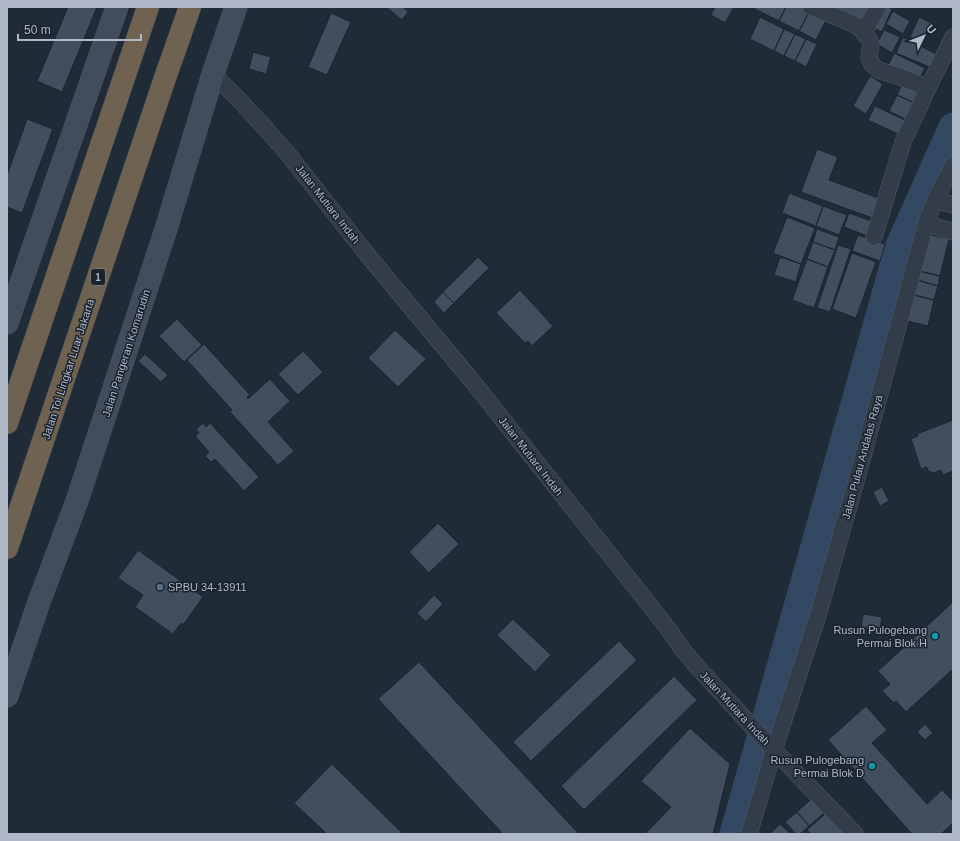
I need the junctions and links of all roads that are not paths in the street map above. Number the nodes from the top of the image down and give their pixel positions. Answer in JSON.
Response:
{"nodes":[{"id":1,"x":117,"y":7,"type":"edge"},
{"id":2,"x":148,"y":7,"type":"edge"},
{"id":3,"x":190,"y":7,"type":"edge"},
{"id":4,"x":236,"y":7,"type":"edge"},
{"id":5,"x":811,"y":7,"type":"edge"},
{"id":6,"x":878,"y":7,"type":"edge"},
{"id":7,"x":864,"y":32,"type":"junction"},
{"id":8,"x":953,"y":37,"type":"edge"},
{"id":9,"x":213,"y":74,"type":"junction"},
{"id":10,"x":928,"y":88,"type":"junction"},
{"id":11,"x":953,"y":165,"type":"edge"},
{"id":12,"x":935,"y":200,"type":"junction"},
{"id":13,"x":953,"y":206,"type":"edge"},
{"id":14,"x":926,"y":223,"type":"junction"},
{"id":15,"x":953,"y":232,"type":"edge"},
{"id":16,"x":874,"y":237,"type":"dead end"},
{"id":17,"x":7,"y":323,"type":"edge"},
{"id":18,"x":7,"y":423,"type":"edge"},
{"id":19,"x":7,"y":548,"type":"edge"},
{"id":20,"x":7,"y":696,"type":"edge"},
{"id":21,"x":771,"y":747,"type":"junction"},
{"id":22,"x":749,"y":834,"type":"edge"},
{"id":23,"x":855,"y":834,"type":"edge"}],
"edges":[{"from":1,"to":17,"type":"street"},
{"from":2,"to":18,"type":"highway"},
{"from":3,"to":19,"type":"highway","name":"Jalan Tol Lingkar Luar Jakarta","number":"1"},
{"from":4,"to":9,"type":"street","name":"Jalan Pangeran Komarudin"},
{"from":5,"to":7,"type":"street"},
{"from":6,"to":7,"type":"street"},
{"from":7,"to":10,"type":"street"},
{"from":8,"to":10,"type":"street"},
{"from":9,"to":20,"type":"street","name":"Jalan Pangeran Komarudin"},
{"from":9,"to":21,"type":"street","name":"Jalan Mutiara Indah"},
{"from":10,"to":16,"type":"street"},
{"from":11,"to":12,"type":"street","name":"Jalan Pulau Andalas Raya"},
{"from":12,"to":13,"type":"street"},
{"from":12,"to":14,"type":"street","name":"Jalan Pulau Andalas Raya"},
{"from":14,"to":15,"type":"street"},
{"from":14,"to":21,"type":"street","name":"Jalan Pulau Andalas Raya"},
{"from":21,"to":22,"type":"street","name":"Jalan Pulau Andalas Raya"},
{"from":21,"to":23,"type":"street","name":"Jalan Mutiara Indah"}]}
